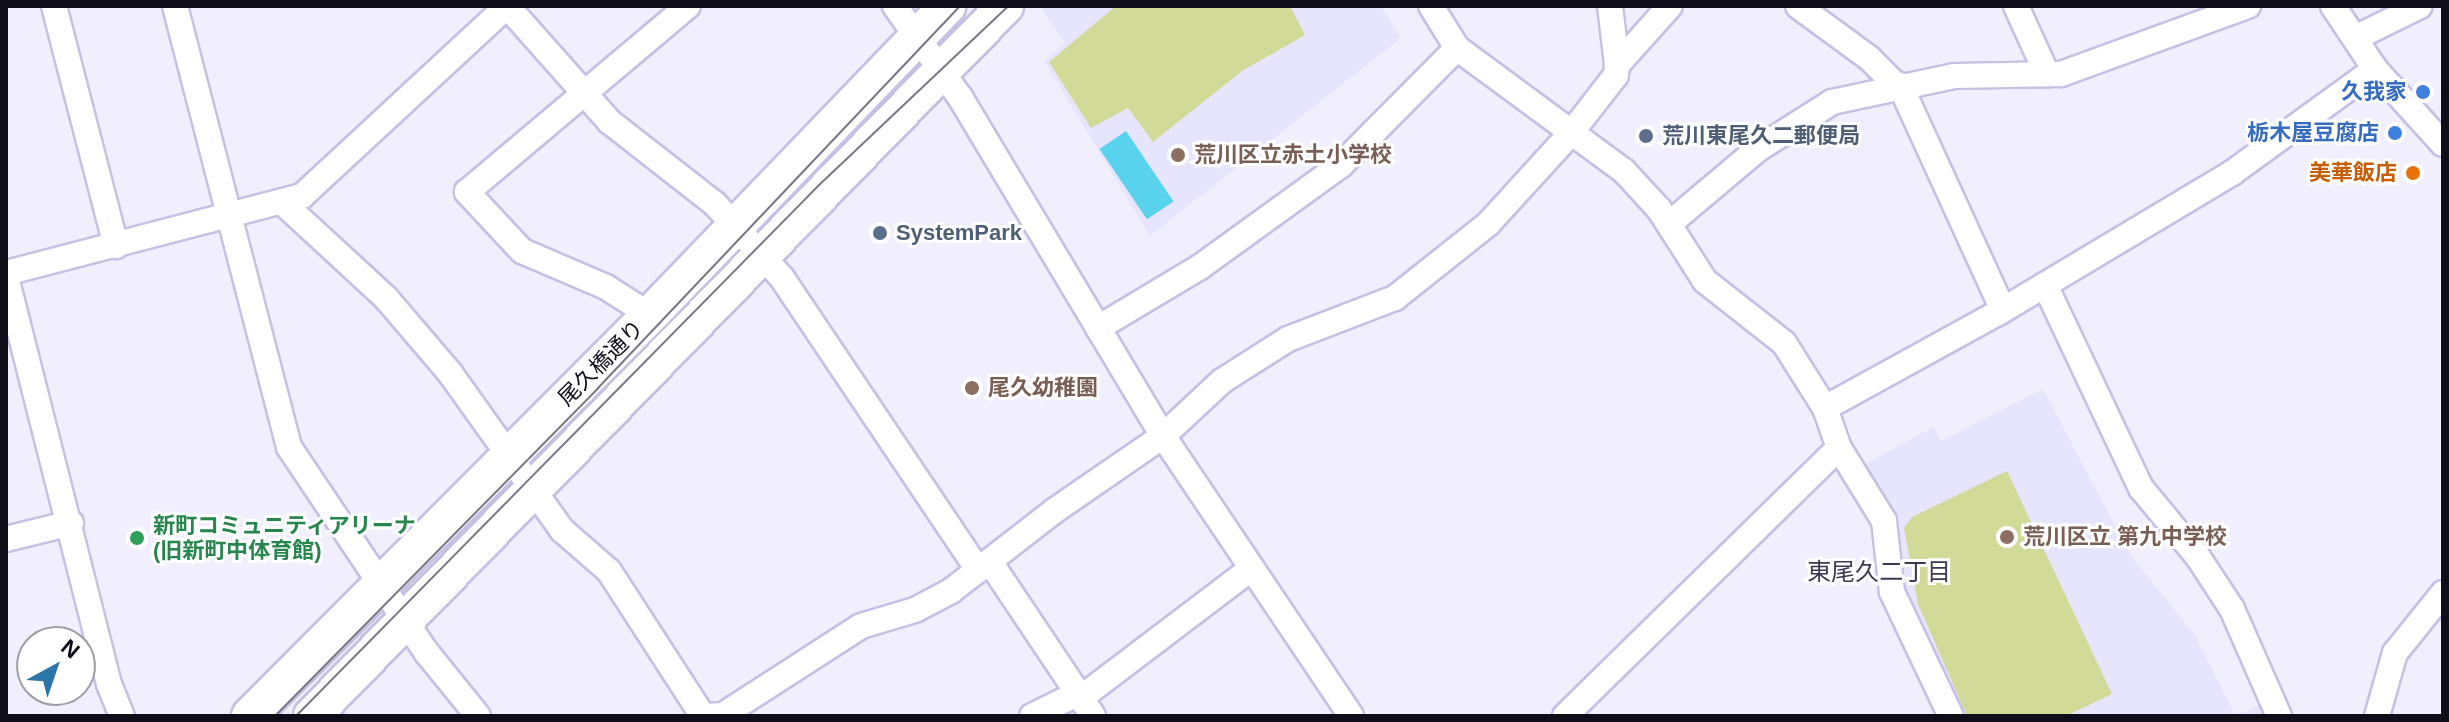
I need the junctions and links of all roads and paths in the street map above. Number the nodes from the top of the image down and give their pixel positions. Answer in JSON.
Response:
{"nodes":[{"id":1,"x":54,"y":6,"type":"edge"},
{"id":2,"x":175,"y":6,"type":"edge"},
{"id":3,"x":507,"y":6,"type":"edge"},
{"id":4,"x":688,"y":6,"type":"edge"},
{"id":5,"x":895,"y":6,"type":"edge"},
{"id":6,"x":947,"y":6,"type":"edge"},
{"id":7,"x":1005,"y":6,"type":"edge"},
{"id":8,"x":1431,"y":6,"type":"edge"},
{"id":9,"x":1610,"y":6,"type":"edge"},
{"id":10,"x":1670,"y":6,"type":"edge"},
{"id":11,"x":1798,"y":6,"type":"edge"},
{"id":12,"x":2016,"y":6,"type":"edge"},
{"id":13,"x":2248,"y":6,"type":"edge"},
{"id":14,"x":2333,"y":6,"type":"edge"},
{"id":15,"x":2420,"y":6,"type":"edge"},
{"id":16,"x":916,"y":37,"type":"junction"},
{"id":17,"x":2355,"y":38,"type":"junction"},
{"id":18,"x":1457,"y":48,"type":"junction"},
{"id":19,"x":1617,"y":65,"type":"junction"},
{"id":20,"x":2375,"y":69,"type":"junction"},
{"id":21,"x":941,"y":71,"type":"junction"},
{"id":22,"x":2047,"y":74,"type":"junction"},
{"id":23,"x":1898,"y":85,"type":"junction"},
{"id":24,"x":581,"y":92,"type":"junction"},
{"id":25,"x":1571,"y":133,"type":"junction"},
{"id":26,"x":2443,"y":144,"type":"edge"},
{"id":27,"x":283,"y":203,"type":"junction"},
{"id":28,"x":227,"y":218,"type":"junction"},
{"id":29,"x":1669,"y":224,"type":"junction"},
{"id":30,"x":736,"y":226,"type":"junction"},
{"id":31,"x":116,"y":246,"type":"junction"},
{"id":32,"x":763,"y":259,"type":"junction"},
{"id":33,"x":6,"y":275,"type":"edge"},
{"id":34,"x":2045,"y":285,"type":"junction"},
{"id":35,"x":2003,"y":310,"type":"junction"},
{"id":36,"x":650,"y":315,"type":"junction"},
{"id":37,"x":1098,"y":328,"type":"junction"},
{"id":38,"x":1825,"y":408,"type":"junction"},
{"id":39,"x":1163,"y":436,"type":"junction"},
{"id":40,"x":1839,"y":448,"type":"junction"},
{"id":41,"x":509,"y":455,"type":"junction"},
{"id":42,"x":534,"y":489,"type":"junction"},
{"id":43,"x":71,"y":523,"type":"junction"},
{"id":44,"x":6,"y":539,"type":"edge"},
{"id":45,"x":984,"y":566,"type":"junction"},
{"id":46,"x":1252,"y":568,"type":"junction"},
{"id":47,"x":380,"y":584,"type":"junction"},
{"id":48,"x":2439,"y":605,"type":"edge"},
{"id":49,"x":404,"y":620,"type":"junction"},
{"id":50,"x":1085,"y":702,"type":"edge"},
{"id":51,"x":712,"y":715,"type":"edge"},
{"id":52,"x":122,"y":716,"type":"edge"},
{"id":53,"x":250,"y":716,"type":"edge"},
{"id":54,"x":312,"y":716,"type":"edge"},
{"id":55,"x":478,"y":716,"type":"edge"},
{"id":56,"x":1032,"y":716,"type":"edge"},
{"id":57,"x":1351,"y":716,"type":"edge"},
{"id":58,"x":1565,"y":716,"type":"edge"},
{"id":59,"x":1951,"y":716,"type":"edge"},
{"id":60,"x":2279,"y":716,"type":"edge"},
{"id":61,"x":2377,"y":716,"type":"edge"}],
"edges":[{"from":1,"to":31,"type":"street"},
{"from":2,"to":28,"type":"street"},
{"from":3,"to":24,"type":"street"},
{"from":3,"to":27,"type":"street"},
{"from":4,"to":24,"type":"street"},
{"from":5,"to":16,"type":"street"},
{"from":6,"to":16,"type":"main road","name":"尾久橋通り"},
{"from":7,"to":21,"type":"main road","name":"尾久橋通り"},
{"from":8,"to":18,"type":"street"},
{"from":9,"to":19,"type":"street"},
{"from":10,"to":19,"type":"street"},
{"from":11,"to":23,"type":"street"},
{"from":12,"to":22,"type":"street"},
{"from":13,"to":22,"type":"street"},
{"from":14,"to":17,"type":"street"},
{"from":15,"to":17,"type":"street"},
{"from":16,"to":21,"type":"street"},
{"from":16,"to":30,"type":"main road","name":"尾久橋通り"},
{"from":17,"to":20,"type":"street"},
{"from":18,"to":25,"type":"street"},
{"from":18,"to":37,"type":"street"},
{"from":19,"to":25,"type":"street"},
{"from":20,"to":26,"type":"street"},
{"from":20,"to":34,"type":"street"},
{"from":21,"to":32,"type":"main road","name":"尾久橋通り"},
{"from":21,"to":37,"type":"street"},
{"from":22,"to":23,"type":"street"},
{"from":23,"to":29,"type":"street"},
{"from":23,"to":35,"type":"street"},
{"from":24,"to":30,"type":"street"},
{"from":24,"to":36,"type":"street"},
{"from":25,"to":29,"type":"street"},
{"from":25,"to":39,"type":"street"},
{"from":27,"to":28,"type":"street"},
{"from":27,"to":41,"type":"street"},
{"from":28,"to":31,"type":"street"},
{"from":28,"to":47,"type":"street"},
{"from":29,"to":38,"type":"street"},
{"from":30,"to":32,"type":"street"},
{"from":30,"to":36,"type":"main road","name":"尾久橋通り"},
{"from":31,"to":33,"type":"street"},
{"from":32,"to":42,"type":"main road","name":"尾久橋通り"},
{"from":32,"to":45,"type":"street"},
{"from":33,"to":43,"type":"street"},
{"from":34,"to":35,"type":"street"},
{"from":34,"to":60,"type":"street"},
{"from":35,"to":38,"type":"street"},
{"from":36,"to":41,"type":"main road","name":"尾久橋通り"},
{"from":37,"to":39,"type":"street"},
{"from":38,"to":40,"type":"street"},
{"from":39,"to":45,"type":"street"},
{"from":39,"to":46,"type":"street"},
{"from":40,"to":58,"type":"street"},
{"from":40,"to":59,"type":"street"},
{"from":41,"to":42,"type":"street"},
{"from":41,"to":47,"type":"main road","name":"尾久橋通り"},
{"from":42,"to":49,"type":"main road","name":"尾久橋通り"},
{"from":42,"to":51,"type":"street"},
{"from":43,"to":44,"type":"street"},
{"from":43,"to":52,"type":"street"},
{"from":45,"to":50,"type":"street"},
{"from":45,"to":51,"type":"street"},
{"from":46,"to":50,"type":"street"},
{"from":46,"to":57,"type":"street"},
{"from":47,"to":49,"type":"street"},
{"from":47,"to":53,"type":"main road","name":"尾久橋通り"},
{"from":48,"to":61,"type":"street"},
{"from":49,"to":54,"type":"main road","name":"尾久橋通り"},
{"from":49,"to":55,"type":"street"},
{"from":50,"to":56,"type":"street"}]}
